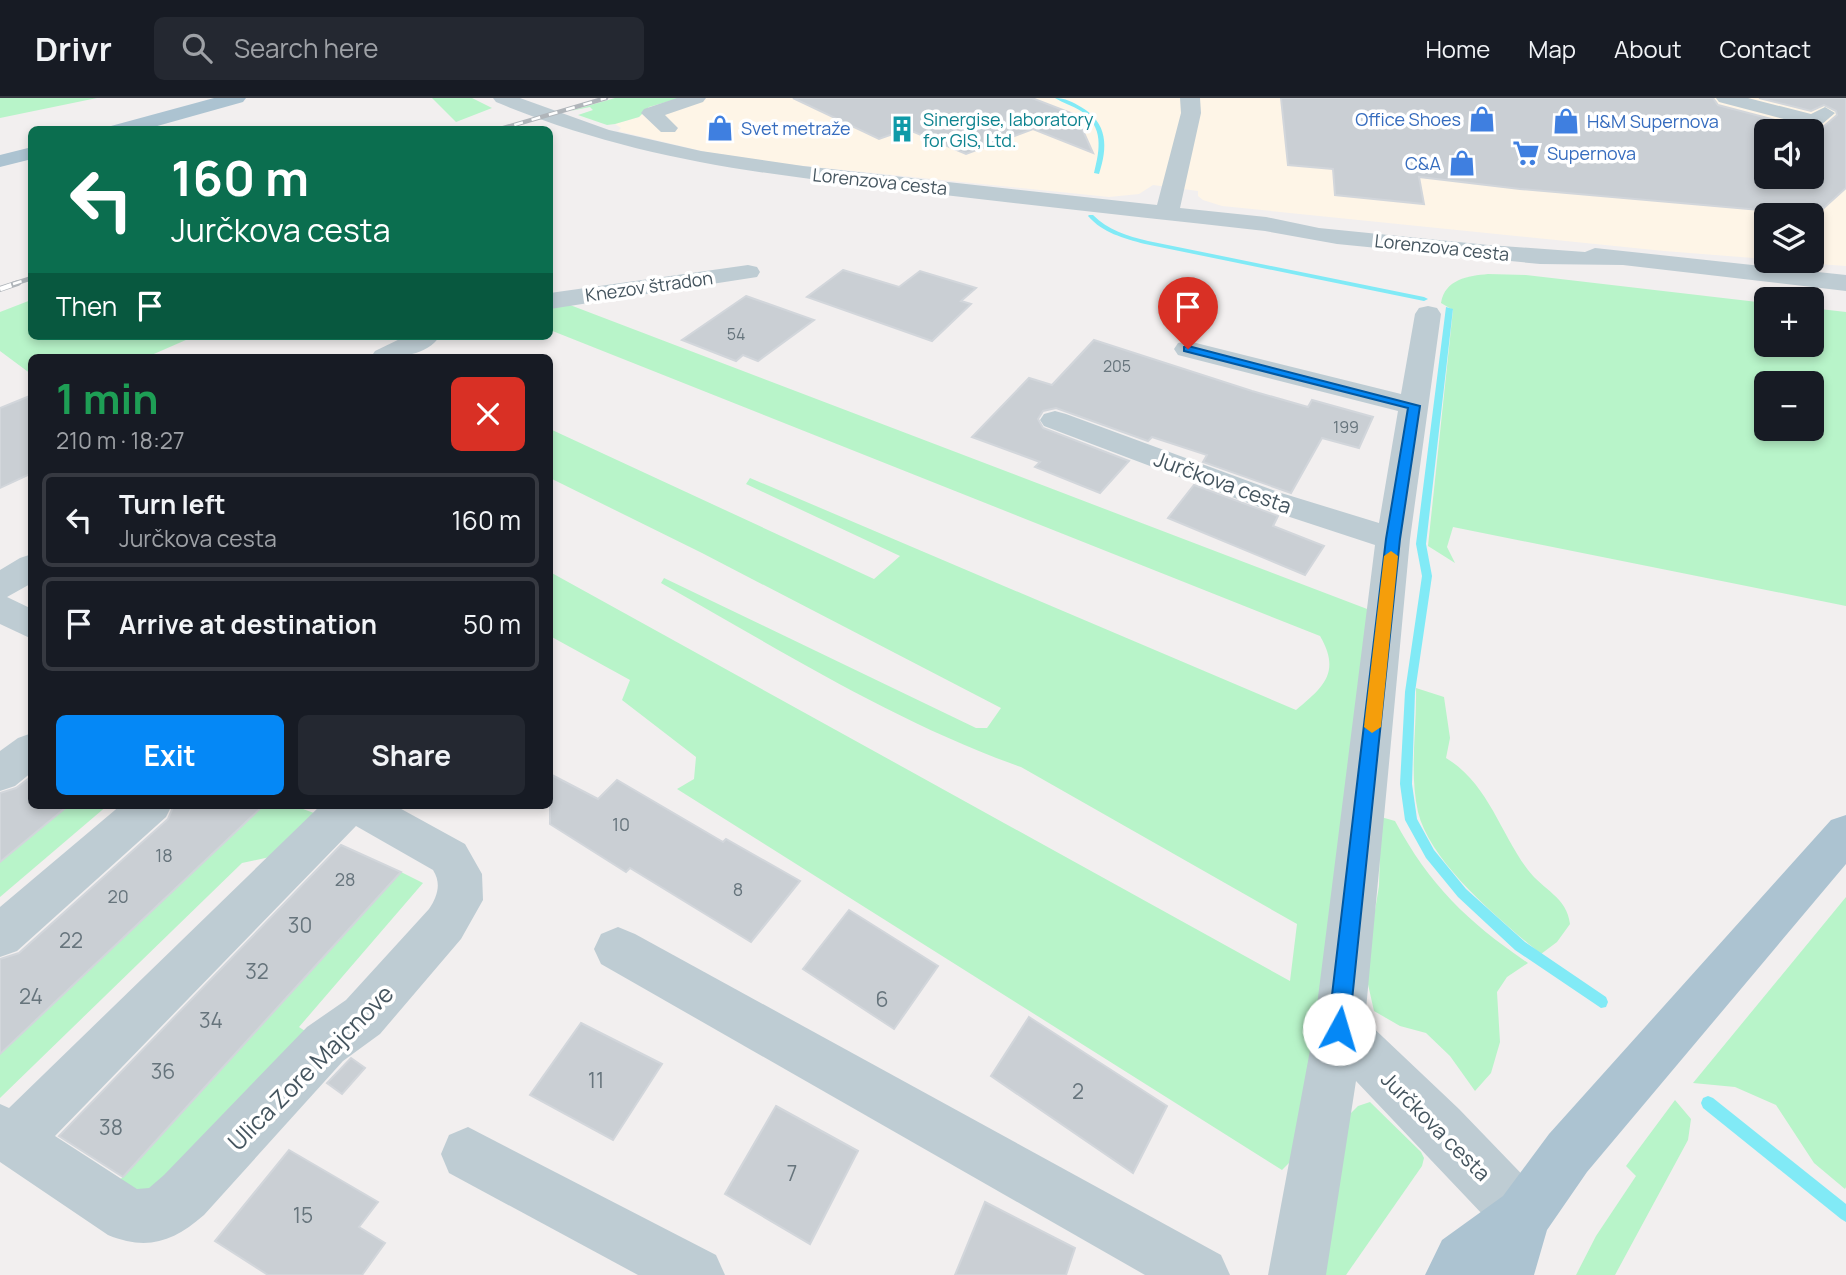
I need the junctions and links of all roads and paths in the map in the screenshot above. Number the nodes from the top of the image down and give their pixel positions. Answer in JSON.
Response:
{"nodes":[{"id":1,"x":236,"y":98,"type":"edge"},
{"id":2,"x":503,"y":98,"type":"edge"},
{"id":3,"x":696,"y":98,"type":"edge"},
{"id":4,"x":1191,"y":98,"type":"edge"},
{"id":5,"x":1726,"y":98,"type":"edge"},
{"id":6,"x":1767,"y":98,"type":"edge"},
{"id":7,"x":1825,"y":113,"type":"junction"},
{"id":8,"x":1846,"y":118,"type":"edge"},
{"id":9,"x":133,"y":126,"type":"edge"},
{"id":10,"x":668,"y":128,"type":"dead end"},
{"id":11,"x":28,"y":154,"type":"edge"},
{"id":12,"x":0,"y":161,"type":"edge"},
{"id":13,"x":1167,"y":213,"type":"junction"},
{"id":14,"x":748,"y":272,"type":"dead end"},
{"id":15,"x":1846,"y":283,"type":"edge"},
{"id":16,"x":553,"y":301,"type":"edge"},
{"id":17,"x":1428,"y":314,"type":"dead end"},
{"id":18,"x":419,"y":340,"type":"edge"},
{"id":19,"x":1188,"y":349,"type":"dead end"},
{"id":20,"x":392,"y":354,"type":"edge"},
{"id":21,"x":1414,"y":406,"type":"junction"},
{"id":22,"x":1055,"y":419,"type":"dead end"},
{"id":23,"x":1393,"y":539,"type":"junction"},
{"id":24,"x":28,"y":569,"type":"edge"},
{"id":25,"x":0,"y":587,"type":"edge"},
{"id":26,"x":0,"y":608,"type":"edge"},
{"id":27,"x":28,"y":624,"type":"edge"},
{"id":28,"x":28,"y":752,"type":"edge"},
{"id":29,"x":0,"y":774,"type":"edge"},
{"id":30,"x":146,"y":809,"type":"edge"},
{"id":31,"x":345,"y":809,"type":"edge"},
{"id":32,"x":363,"y":809,"type":"edge"},
{"id":33,"x":1846,"y":833,"type":"edge"},
{"id":34,"x":0,"y":936,"type":"edge"},
{"id":35,"x":618,"y":949,"type":"dead end"},
{"id":36,"x":1339,"y":1029,"type":"junction"},
{"id":37,"x":7,"y":1136,"type":"edge"},
{"id":38,"x":468,"y":1154,"type":"dead end"},
{"id":39,"x":1523,"y":1216,"type":"junction"},
{"id":40,"x":695,"y":1275,"type":"edge"},
{"id":41,"x":1201,"y":1275,"type":"edge"},
{"id":42,"x":1297,"y":1275,"type":"edge"},
{"id":43,"x":1454,"y":1275,"type":"edge"},
{"id":44,"x":1505,"y":1275,"type":"edge"}],
"edges":[{"from":1,"to":9,"type":"main road"},
{"from":2,"to":13,"type":"street","name":"Lorenzova cesta"},
{"from":3,"to":10,"type":"street"},
{"from":4,"to":13,"type":"street"},
{"from":5,"to":7,"type":"street"},
{"from":6,"to":7,"type":"street"},
{"from":7,"to":8,"type":"street"},
{"from":11,"to":12,"type":"main road"},
{"from":13,"to":15,"type":"street","name":"Lorenzova cesta"},
{"from":14,"to":16,"type":"street","name":"Knezov štradon"},
{"from":17,"to":21,"type":"street"},
{"from":18,"to":20,"type":"street"},
{"from":19,"to":21,"type":"street"},
{"from":21,"to":23,"type":"street"},
{"from":22,"to":23,"type":"street","name":"Jurčkova cesta"},
{"from":23,"to":36,"type":"street"},
{"from":24,"to":25,"type":"street"},
{"from":26,"to":27,"type":"street"},
{"from":28,"to":29,"type":"street"},
{"from":30,"to":34,"type":"street"},
{"from":31,"to":37,"type":"street","name":"Ulica Zore Majcnove"},
{"from":32,"to":37,"type":"street","name":"Ulica Zore Majcnove"},
{"from":33,"to":39,"type":"main road"},
{"from":35,"to":41,"type":"street"},
{"from":36,"to":39,"type":"street","name":"Jurčkova cesta"},
{"from":36,"to":42,"type":"street"},
{"from":38,"to":40,"type":"street"},
{"from":39,"to":43,"type":"main road"},
{"from":39,"to":44,"type":"main road"}]}
